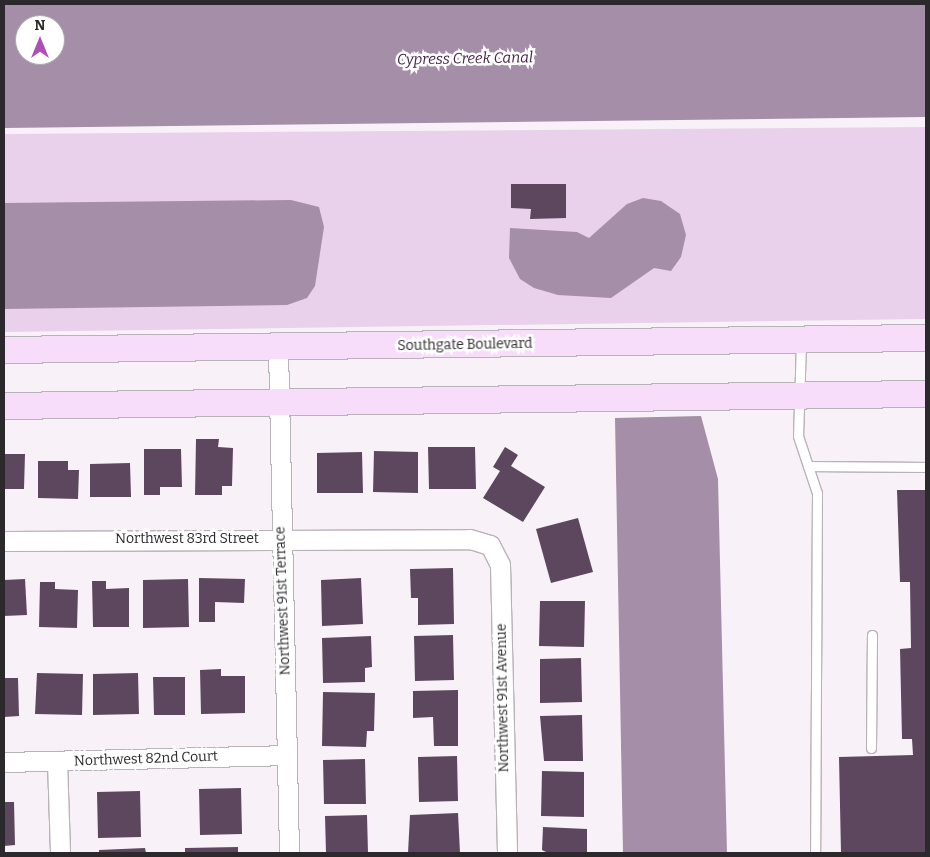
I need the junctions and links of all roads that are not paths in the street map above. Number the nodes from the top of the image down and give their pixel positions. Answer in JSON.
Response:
{"nodes":[{"id":1,"x":926,"y":338,"type":"edge"},
{"id":2,"x":801,"y":339,"type":"junction"},
{"id":3,"x":278,"y":348,"type":"junction"},
{"id":4,"x":4,"y":350,"type":"edge"},
{"id":5,"x":926,"y":394,"type":"edge"},
{"id":6,"x":801,"y":395,"type":"junction"},
{"id":7,"x":279,"y":402,"type":"junction"},
{"id":8,"x":4,"y":406,"type":"edge"},
{"id":9,"x":808,"y":466,"type":"junction"},
{"id":10,"x":926,"y":467,"type":"edge"},
{"id":11,"x":281,"y":539,"type":"junction"},
{"id":12,"x":4,"y":541,"type":"edge"},
{"id":13,"x":490,"y":545,"type":"joint"},
{"id":14,"x":872,"y":636,"type":"dead end"},
{"id":15,"x":872,"y":748,"type":"dead end"},
{"id":16,"x":287,"y":755,"type":"junction"},
{"id":17,"x":4,"y":762,"type":"edge"},
{"id":18,"x":58,"y":762,"type":"junction"},
{"id":19,"x":60,"y":853,"type":"edge"},
{"id":20,"x":289,"y":853,"type":"edge"},
{"id":21,"x":507,"y":853,"type":"edge"},
{"id":22,"x":815,"y":853,"type":"edge"}],
"edges":[{"from":1,"to":2,"type":"main road","name":"Southgate Boulevard"},
{"from":2,"to":3,"type":"main road","name":"Southgate Boulevard"},
{"from":2,"to":6,"type":"lane"},
{"from":3,"to":4,"type":"main road","name":"Southgate Boulevard"},
{"from":3,"to":7,"type":"street","name":"Northwest 91st Terrace"},
{"from":5,"to":6,"type":"main road"},
{"from":6,"to":7,"type":"main road"},
{"from":6,"to":9,"type":"lane"},
{"from":7,"to":8,"type":"main road"},
{"from":7,"to":11,"type":"street","name":"Northwest 91st Terrace"},
{"from":9,"to":10,"type":"lane"},
{"from":9,"to":22,"type":"lane"},
{"from":11,"to":12,"type":"street","name":"Northwest 83rd Street"},
{"from":11,"to":13,"type":"street","name":"Northwest 83rd Street"},
{"from":11,"to":16,"type":"street","name":"Northwest 91st Terrace"},
{"from":13,"to":21,"type":"street","name":"Northwest 91st Avenue"},
{"from":14,"to":15,"type":"lane"},
{"from":16,"to":18,"type":"street","name":"Northwest 82nd Court"},
{"from":16,"to":20,"type":"street","name":"Northwest 91st Terrace"},
{"from":17,"to":18,"type":"street","name":"Northwest 82nd Court"},
{"from":18,"to":19,"type":"street"}]}
